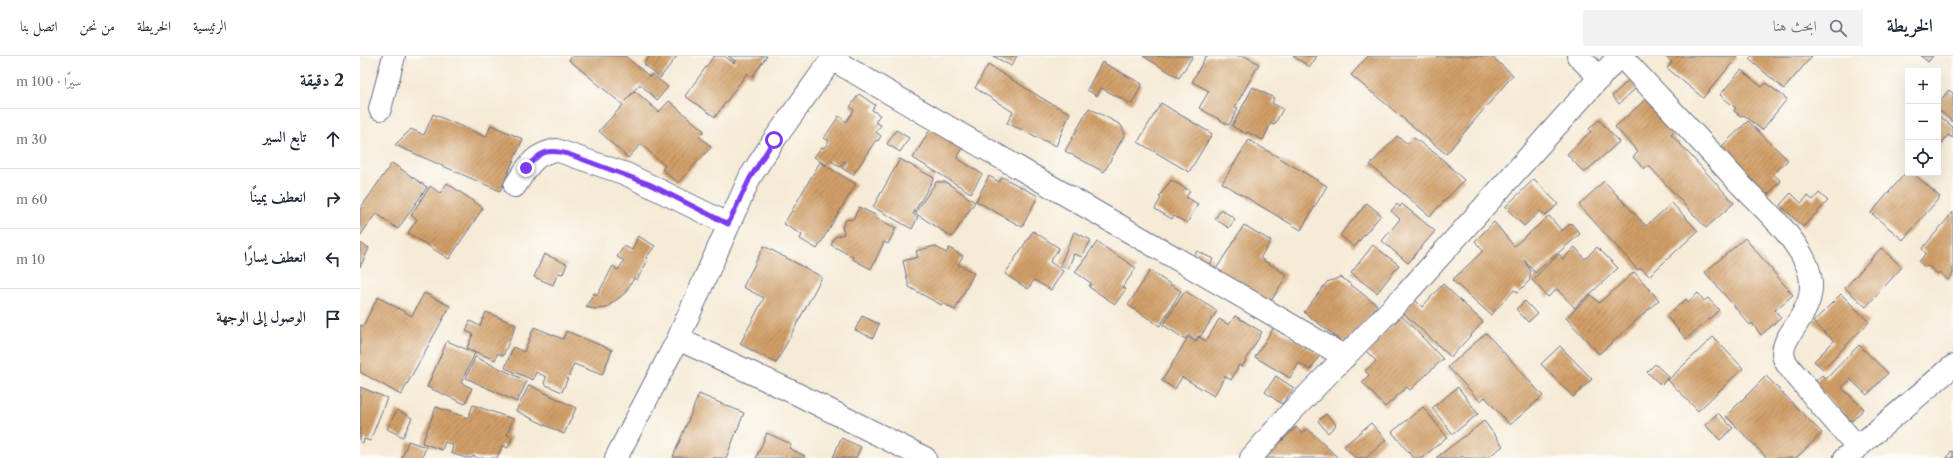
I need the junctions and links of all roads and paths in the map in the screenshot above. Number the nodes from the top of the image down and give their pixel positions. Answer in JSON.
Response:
{"nodes":[{"id":1,"x":394,"y":56,"type":"edge"},
{"id":2,"x":1578,"y":56,"type":"edge"},
{"id":3,"x":1620,"y":56,"type":"edge"},
{"id":4,"x":833,"y":57,"type":"edge"},
{"id":5,"x":1600,"y":78,"type":"junction"},
{"id":6,"x":380,"y":109,"type":"dead end"},
{"id":7,"x":515,"y":186,"type":"dead end"},
{"id":8,"x":728,"y":224,"type":"junction"},
{"id":9,"x":678,"y":339,"type":"junction"},
{"id":10,"x":1345,"y":357,"type":"junction"},
{"id":11,"x":1953,"y":366,"type":"edge"},
{"id":12,"x":1851,"y":452,"type":"edge"},
{"id":13,"x":616,"y":458,"type":"edge"},
{"id":14,"x":925,"y":458,"type":"edge"},
{"id":15,"x":1251,"y":458,"type":"edge"}],
"edges":[{"from":1,"to":6,"type":"street"},
{"from":2,"to":5,"type":"street"},
{"from":3,"to":5,"type":"street"},
{"from":3,"to":12,"type":"street"},
{"from":4,"to":8,"type":"street"},
{"from":4,"to":10,"type":"street"},
{"from":5,"to":10,"type":"street"},
{"from":7,"to":8,"type":"street"},
{"from":8,"to":9,"type":"street"},
{"from":9,"to":13,"type":"street"},
{"from":9,"to":14,"type":"street"},
{"from":10,"to":15,"type":"street"},
{"from":11,"to":12,"type":"street"}]}
